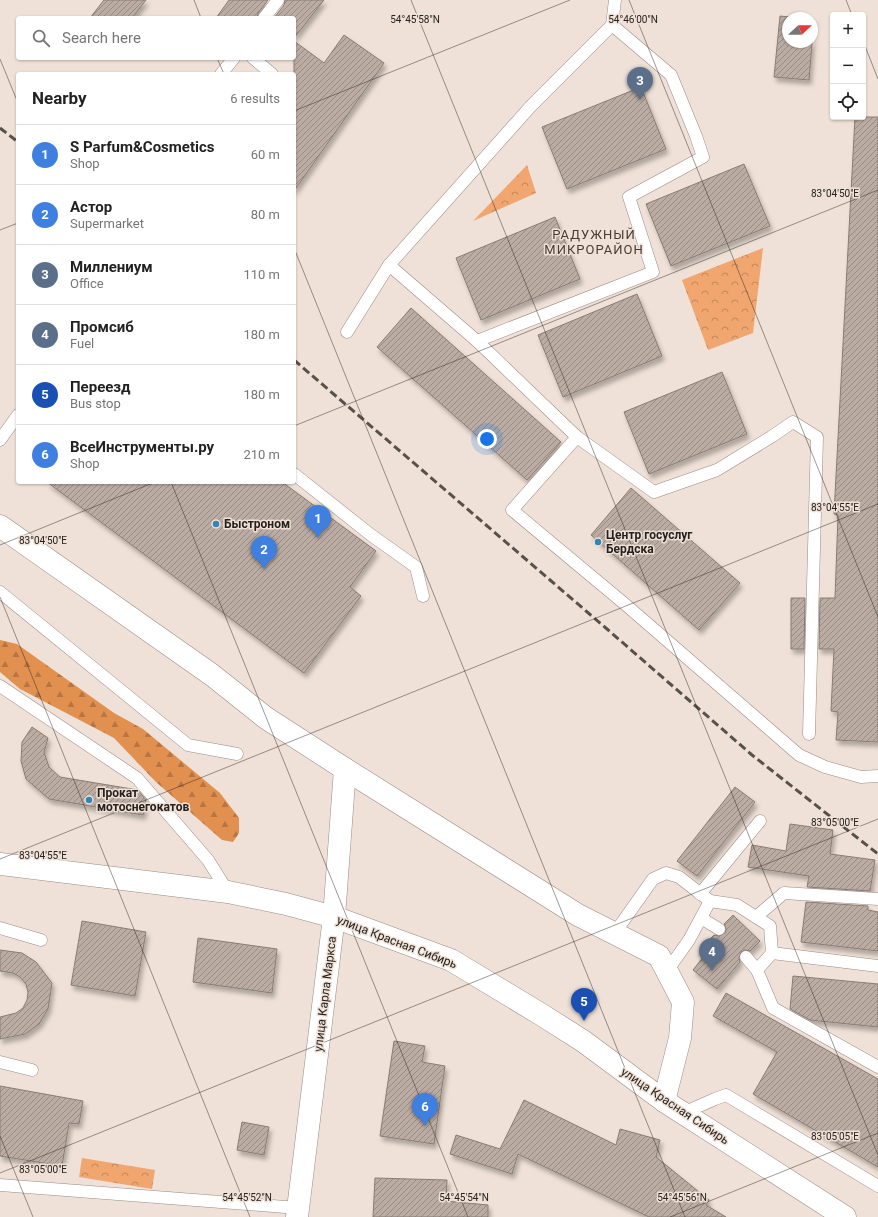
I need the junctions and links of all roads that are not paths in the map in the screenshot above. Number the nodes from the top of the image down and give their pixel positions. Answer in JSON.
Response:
{"nodes":[{"id":1,"x":278,"y":0,"type":"edge"},
{"id":2,"x":615,"y":0,"type":"edge"},
{"id":3,"x":266,"y":16,"type":"edge"},
{"id":4,"x":612,"y":25,"type":"junction"},
{"id":5,"x":232,"y":60,"type":"edge"},
{"id":6,"x":256,"y":60,"type":"edge"},
{"id":7,"x":223,"y":72,"type":"edge"},
{"id":8,"x":270,"y":72,"type":"edge"},
{"id":9,"x":389,"y":265,"type":"junction"},
{"id":10,"x":347,"y":332,"type":"dead end"},
{"id":11,"x":477,"y":341,"type":"junction"},
{"id":12,"x":16,"y":418,"type":"edge"},
{"id":13,"x":577,"y":437,"type":"junction"},
{"id":14,"x":0,"y":440,"type":"edge"},
{"id":15,"x":296,"y":476,"type":"edge"},
{"id":16,"x":0,"y":526,"type":"edge"},
{"id":17,"x":0,"y":592,"type":"edge"},
{"id":18,"x":423,"y":596,"type":"dead end"},
{"id":19,"x":0,"y":686,"type":"edge"},
{"id":20,"x":809,"y":734,"type":"dead end"},
{"id":21,"x":237,"y":754,"type":"dead end"},
{"id":22,"x":345,"y":769,"type":"junction"},
{"id":23,"x":878,"y":776,"type":"edge"},
{"id":24,"x":760,"y":820,"type":"dead end"},
{"id":25,"x":0,"y":864,"type":"edge"},
{"id":26,"x":228,"y":892,"type":"junction"},
{"id":27,"x":705,"y":898,"type":"junction"},
{"id":28,"x":878,"y":899,"type":"edge"},
{"id":29,"x":334,"y":917,"type":"junction"},
{"id":30,"x":756,"y":917,"type":"junction"},
{"id":31,"x":701,"y":918,"type":"junction"},
{"id":32,"x":0,"y":928,"type":"edge"},
{"id":33,"x":719,"y":929,"type":"dead end"},
{"id":34,"x":614,"y":934,"type":"junction"},
{"id":35,"x":41,"y":940,"type":"dead end"},
{"id":36,"x":772,"y":953,"type":"junction"},
{"id":37,"x":746,"y":956,"type":"dead end"},
{"id":38,"x":878,"y":966,"type":"edge"},
{"id":39,"x":757,"y":970,"type":"junction"},
{"id":40,"x":667,"y":971,"type":"junction"},
{"id":41,"x":0,"y":1062,"type":"edge"},
{"id":42,"x":878,"y":1067,"type":"edge"},
{"id":43,"x":32,"y":1070,"type":"dead end"},
{"id":44,"x":664,"y":1101,"type":"junction"},
{"id":45,"x":683,"y":1113,"type":"junction"},
{"id":46,"x":0,"y":1185,"type":"edge"},
{"id":47,"x":878,"y":1186,"type":"edge"},
{"id":48,"x":297,"y":1213,"type":"edge"},
{"id":49,"x":845,"y":1217,"type":"edge"}],
"edges":[{"from":1,"to":3,"type":"lane"},
{"from":2,"to":4,"type":"lane"},
{"from":4,"to":9,"type":"lane"},
{"from":4,"to":11,"type":"lane"},
{"from":5,"to":7,"type":"lane"},
{"from":6,"to":8,"type":"lane"},
{"from":9,"to":10,"type":"lane"},
{"from":9,"to":11,"type":"lane"},
{"from":11,"to":13,"type":"lane"},
{"from":12,"to":14,"type":"lane"},
{"from":13,"to":20,"type":"lane"},
{"from":13,"to":23,"type":"lane"},
{"from":15,"to":18,"type":"lane"},
{"from":16,"to":22,"type":"street"},
{"from":17,"to":21,"type":"lane"},
{"from":19,"to":26,"type":"lane"},
{"from":22,"to":29,"type":"street","name":"улица Карла Маркса"},
{"from":22,"to":34,"type":"street"},
{"from":24,"to":27,"type":"lane"},
{"from":25,"to":26,"type":"street","name":"улица Красная Сибирь"},
{"from":26,"to":29,"type":"street","name":"улица Красная Сибирь"},
{"from":27,"to":30,"type":"lane"},
{"from":27,"to":31,"type":"lane"},
{"from":27,"to":34,"type":"lane"},
{"from":28,"to":30,"type":"lane"},
{"from":29,"to":44,"type":"street","name":"улица Красная Сибирь"},
{"from":29,"to":48,"type":"street","name":"улица Карла Маркса"},
{"from":30,"to":36,"type":"lane"},
{"from":31,"to":33,"type":"lane"},
{"from":31,"to":40,"type":"lane"},
{"from":32,"to":35,"type":"lane"},
{"from":34,"to":40,"type":"street"},
{"from":36,"to":38,"type":"lane"},
{"from":36,"to":39,"type":"lane"},
{"from":37,"to":39,"type":"lane"},
{"from":39,"to":42,"type":"lane"},
{"from":40,"to":44,"type":"street"},
{"from":41,"to":43,"type":"lane"},
{"from":44,"to":45,"type":"street","name":"улица Красная Сибирь"},
{"from":45,"to":47,"type":"lane"},
{"from":45,"to":49,"type":"street","name":"улица Красная Сибирь"},
{"from":46,"to":48,"type":"lane"}]}
